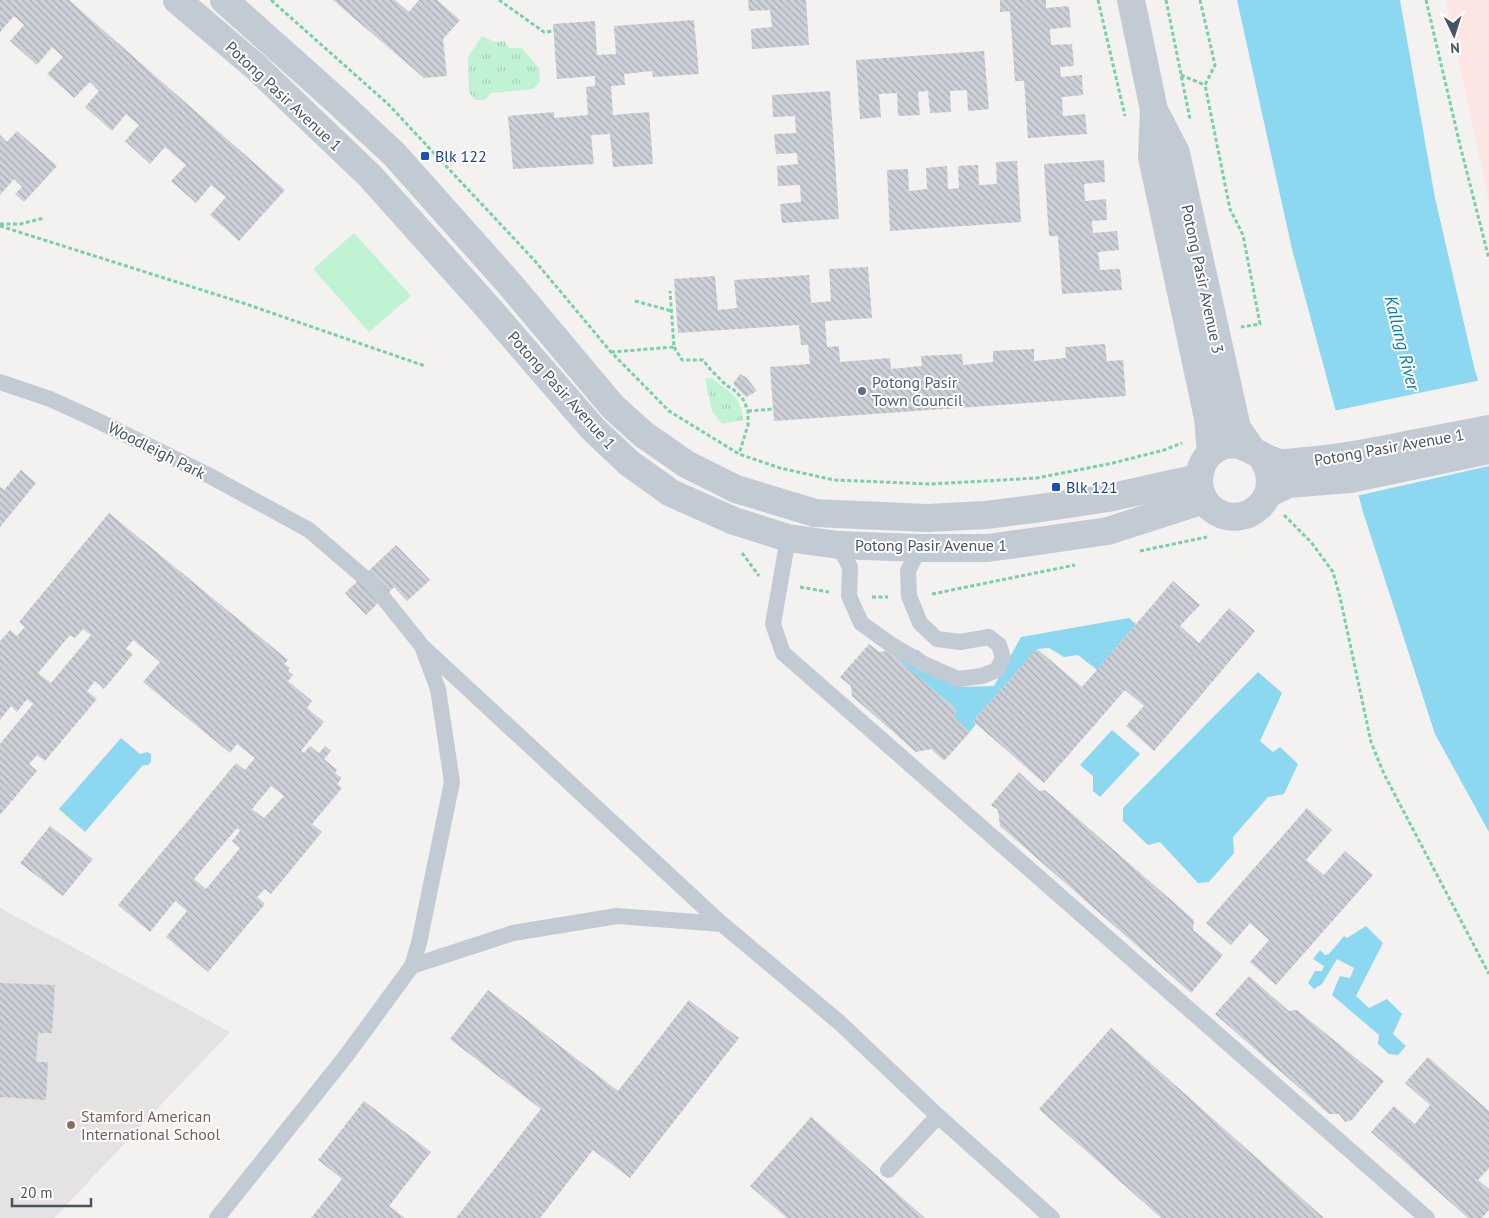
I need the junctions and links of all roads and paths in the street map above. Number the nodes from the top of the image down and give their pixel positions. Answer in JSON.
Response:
{"nodes":[{"id":1,"x":177,"y":0,"type":"edge"},
{"id":2,"x":224,"y":0,"type":"edge"},
{"id":3,"x":498,"y":0,"type":"edge"},
{"id":4,"x":1131,"y":0,"type":"edge"},
{"id":5,"x":1200,"y":0,"type":"edge"},
{"id":6,"x":1426,"y":0,"type":"edge"},
{"id":7,"x":554,"y":31,"type":"dead end"},
{"id":8,"x":1181,"y":75,"type":"dead end"},
{"id":9,"x":1205,"y":85,"type":"junction"},
{"id":10,"x":1154,"y":110,"type":"junction"},
{"id":11,"x":44,"y":218,"type":"dead end"},
{"id":12,"x":0,"y":225,"type":"edge"},
{"id":13,"x":1489,"y":259,"type":"edge"},
{"id":14,"x":535,"y":261,"type":"dead end"},
{"id":15,"x":670,"y":291,"type":"dead end"},
{"id":16,"x":635,"y":301,"type":"dead end"},
{"id":17,"x":672,"y":311,"type":"junction"},
{"id":18,"x":1237,"y":328,"type":"dead end"},
{"id":19,"x":674,"y":347,"type":"junction"},
{"id":20,"x":611,"y":352,"type":"junction"},
{"id":21,"x":425,"y":366,"type":"dead end"},
{"id":22,"x":0,"y":382,"type":"edge"},
{"id":23,"x":773,"y":410,"type":"dead end"},
{"id":24,"x":748,"y":411,"type":"junction"},
{"id":25,"x":1489,"y":429,"type":"edge"},
{"id":26,"x":1184,"y":438,"type":"dead end"},
{"id":27,"x":1489,"y":450,"type":"edge"},
{"id":28,"x":1211,"y":453,"type":"junction"},
{"id":29,"x":739,"y":454,"type":"junction"},
{"id":30,"x":1272,"y":476,"type":"junction"},
{"id":31,"x":1201,"y":489,"type":"junction"},
{"id":32,"x":788,"y":538,"type":"junction"},
{"id":33,"x":838,"y":545,"type":"junction"},
{"id":34,"x":919,"y":548,"type":"junction"},
{"id":35,"x":422,"y":646,"type":"junction"},
{"id":36,"x":722,"y":924,"type":"junction"},
{"id":37,"x":412,"y":966,"type":"junction"},
{"id":38,"x":1489,"y":974,"type":"edge"},
{"id":39,"x":938,"y":1116,"type":"junction"},
{"id":40,"x":888,"y":1170,"type":"dead end"},
{"id":41,"x":217,"y":1218,"type":"edge"},
{"id":42,"x":1052,"y":1218,"type":"edge"},
{"id":43,"x":1427,"y":1218,"type":"edge"}],
"edges":[{"from":1,"to":32,"type":"street","name":"Potong Pasir Avenue 1"},
{"from":2,"to":31,"type":"street","name":"Potong Pasir Avenue 1"},
{"from":3,"to":7,"type":"path"},
{"from":4,"to":10,"type":"street","name":"Potong Pasir Avenue 3"},
{"from":5,"to":9,"type":"path"},
{"from":6,"to":13,"type":"path"},
{"from":8,"to":9,"type":"path"},
{"from":9,"to":18,"type":"path"},
{"from":10,"to":28,"type":"street","name":"Potong Pasir Avenue 3"},
{"from":10,"to":30,"type":"street","name":"Potong Pasir Avenue 3"},
{"from":11,"to":12,"type":"path"},
{"from":12,"to":21,"type":"path"},
{"from":14,"to":20,"type":"path"},
{"from":15,"to":17,"type":"path"},
{"from":16,"to":17,"type":"path"},
{"from":17,"to":19,"type":"path"},
{"from":19,"to":20,"type":"path"},
{"from":19,"to":24,"type":"path"},
{"from":20,"to":29,"type":"path"},
{"from":22,"to":35,"type":"lane","name":"Woodleigh Park"},
{"from":23,"to":24,"type":"path"},
{"from":24,"to":29,"type":"path"},
{"from":25,"to":30,"type":"street","name":"Potong Pasir Avenue 1"},
{"from":26,"to":29,"type":"path"},
{"from":27,"to":30,"type":"street","name":"Potong Pasir Avenue 1"},
{"from":28,"to":30,"type":"street","name":"Potong Pasir Avenue 1"},
{"from":28,"to":31,"type":"street"},
{"from":30,"to":31,"type":"street"},
{"from":30,"to":38,"type":"path"},
{"from":31,"to":34,"type":"street","name":"Potong Pasir Avenue 1"},
{"from":32,"to":33,"type":"street","name":"Potong Pasir Avenue 1"},
{"from":32,"to":43,"type":"lane"},
{"from":33,"to":34,"type":"street","name":"Potong Pasir Avenue 1"},
{"from":33,"to":34,"type":"lane"},
{"from":35,"to":36,"type":"lane"},
{"from":35,"to":37,"type":"lane"},
{"from":36,"to":37,"type":"lane"},
{"from":36,"to":39,"type":"lane"},
{"from":37,"to":41,"type":"lane"},
{"from":39,"to":40,"type":"lane"},
{"from":39,"to":42,"type":"lane"}]}
